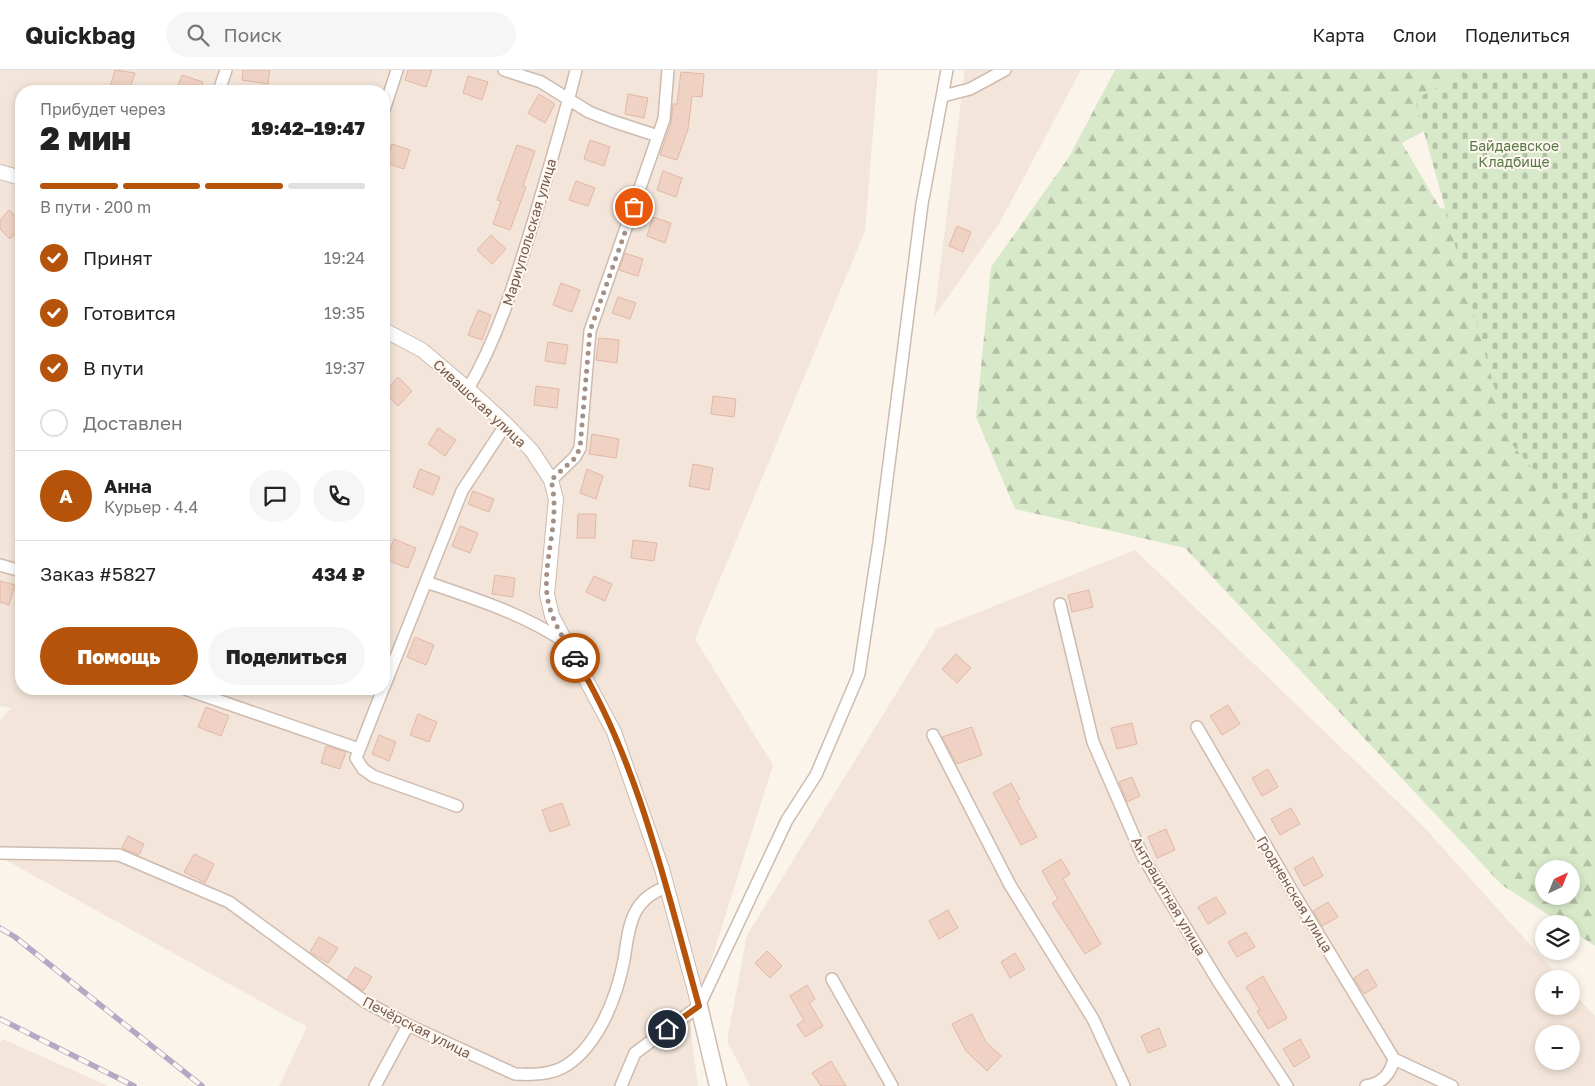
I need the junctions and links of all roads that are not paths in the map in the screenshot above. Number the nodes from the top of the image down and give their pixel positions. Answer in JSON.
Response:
{"nodes":[{"id":1,"x":226,"y":70,"type":"edge"},
{"id":2,"x":397,"y":70,"type":"edge"},
{"id":3,"x":504,"y":70,"type":"edge"},
{"id":4,"x":576,"y":70,"type":"edge"},
{"id":5,"x":668,"y":70,"type":"edge"},
{"id":6,"x":947,"y":70,"type":"edge"},
{"id":7,"x":1005,"y":70,"type":"edge"},
{"id":8,"x":221,"y":85,"type":"edge"},
{"id":9,"x":390,"y":92,"type":"edge"},
{"id":10,"x":944,"y":96,"type":"junction"},
{"id":11,"x":570,"y":98,"type":"junction"},
{"id":12,"x":658,"y":136,"type":"junction"},
{"id":13,"x":0,"y":172,"type":"edge"},
{"id":14,"x":15,"y":176,"type":"edge"},
{"id":15,"x":390,"y":333,"type":"edge"},
{"id":16,"x":468,"y":389,"type":"junction"},
{"id":17,"x":506,"y":424,"type":"junction"},
{"id":18,"x":551,"y":480,"type":"junction"},
{"id":19,"x":0,"y":565,"type":"edge"},
{"id":20,"x":15,"y":569,"type":"edge"},
{"id":21,"x":426,"y":582,"type":"junction"},
{"id":22,"x":1060,"y":604,"type":"dead end"},
{"id":23,"x":565,"y":642,"type":"junction"},
{"id":24,"x":390,"y":664,"type":"edge"},
{"id":25,"x":202,"y":695,"type":"edge"},
{"id":26,"x":381,"y":695,"type":"edge"},
{"id":27,"x":1197,"y":727,"type":"dead end"},
{"id":28,"x":933,"y":734,"type":"dead end"},
{"id":29,"x":359,"y":749,"type":"junction"},
{"id":30,"x":457,"y":806,"type":"dead end"},
{"id":31,"x":0,"y":853,"type":"edge"},
{"id":32,"x":667,"y":887,"type":"junction"},
{"id":33,"x":832,"y":979,"type":"dead end"},
{"id":34,"x":699,"y":1006,"type":"junction"},
{"id":35,"x":408,"y":1025,"type":"junction"},
{"id":36,"x":1394,"y":1059,"type":"junction"},
{"id":37,"x":375,"y":1086,"type":"edge"},
{"id":38,"x":621,"y":1086,"type":"edge"},
{"id":39,"x":718,"y":1086,"type":"edge"},
{"id":40,"x":892,"y":1086,"type":"edge"},
{"id":41,"x":1124,"y":1086,"type":"edge"},
{"id":42,"x":1287,"y":1086,"type":"edge"},
{"id":43,"x":1366,"y":1086,"type":"edge"},
{"id":44,"x":1452,"y":1086,"type":"edge"}],
"edges":[{"from":1,"to":8,"type":"street"},
{"from":2,"to":9,"type":"street"},
{"from":3,"to":11,"type":"street"},
{"from":4,"to":11,"type":"street","name":"Мариупольская улица"},
{"from":5,"to":12,"type":"street"},
{"from":6,"to":10,"type":"street"},
{"from":7,"to":10,"type":"street"},
{"from":10,"to":34,"type":"street"},
{"from":11,"to":12,"type":"street"},
{"from":11,"to":16,"type":"street","name":"Мариупольская улица"},
{"from":12,"to":18,"type":"street"},
{"from":13,"to":14,"type":"street"},
{"from":15,"to":16,"type":"street","name":"Сивашская улица"},
{"from":16,"to":17,"type":"street","name":"Сивашская улица"},
{"from":17,"to":18,"type":"street","name":"Сивашская улица"},
{"from":17,"to":21,"type":"street"},
{"from":18,"to":23,"type":"street","name":"Сивашская улица"},
{"from":19,"to":20,"type":"street"},
{"from":21,"to":23,"type":"street"},
{"from":21,"to":24,"type":"street"},
{"from":22,"to":42,"type":"street","name":"Антрацитная улица"},
{"from":23,"to":32,"type":"street","name":"Сивашская улица"},
{"from":25,"to":29,"type":"street"},
{"from":26,"to":29,"type":"street"},
{"from":27,"to":36,"type":"street","name":"Гродненская улица"},
{"from":28,"to":41,"type":"street"},
{"from":29,"to":30,"type":"street"},
{"from":31,"to":35,"type":"street","name":"Печёрская улица"},
{"from":32,"to":34,"type":"street","name":"Сивашская улица"},
{"from":32,"to":35,"type":"street","name":"Печёрская улица"},
{"from":33,"to":40,"type":"street"},
{"from":34,"to":38,"type":"street"},
{"from":34,"to":39,"type":"main road"},
{"from":35,"to":37,"type":"street"},
{"from":36,"to":43,"type":"street"},
{"from":36,"to":44,"type":"street"}]}
